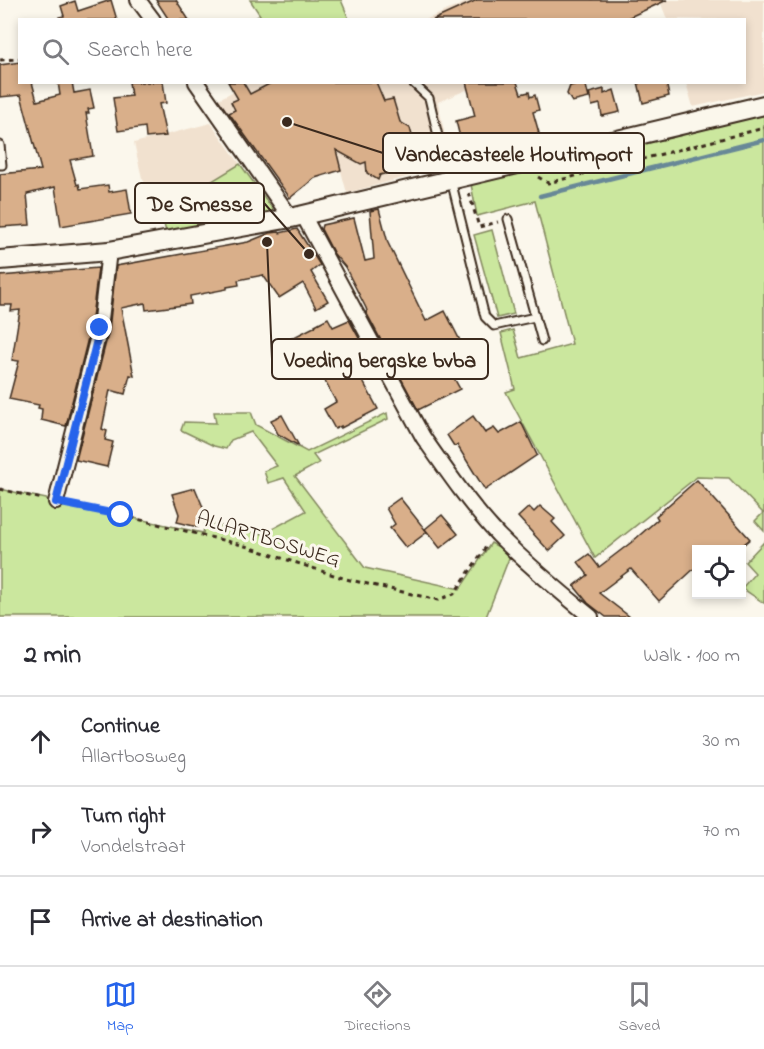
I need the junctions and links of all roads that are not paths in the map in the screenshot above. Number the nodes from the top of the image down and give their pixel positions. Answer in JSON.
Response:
{"nodes":[{"id":1,"x":138,"y":0,"type":"edge"},
{"id":2,"x":152,"y":18,"type":"edge"},
{"id":3,"x":197,"y":84,"type":"edge"},
{"id":4,"x":414,"y":84,"type":"edge"},
{"id":5,"x":764,"y":105,"type":"edge"},
{"id":6,"x":0,"y":146,"type":"edge"},
{"id":7,"x":0,"y":165,"type":"edge"},
{"id":8,"x":455,"y":179,"type":"junction"},
{"id":9,"x":297,"y":217,"type":"junction"},
{"id":10,"x":508,"y":219,"type":"road end"},
{"id":11,"x":109,"y":251,"type":"junction"},
{"id":12,"x":0,"y":260,"type":"edge"},
{"id":13,"x":535,"y":317,"type":"junction"},
{"id":14,"x":542,"y":341,"type":"dead end"},
{"id":15,"x":56,"y":502,"type":"road end"},
{"id":16,"x":591,"y":617,"type":"edge"}],
"edges":[{"from":1,"to":2,"type":"street"},
{"from":3,"to":9,"type":"street"},
{"from":4,"to":8,"type":"lane"},
{"from":5,"to":8,"type":"street"},
{"from":6,"to":7,"type":"lane"},
{"from":8,"to":9,"type":"street"},
{"from":8,"to":13,"type":"lane"},
{"from":9,"to":11,"type":"street"},
{"from":9,"to":16,"type":"street"},
{"from":10,"to":13,"type":"lane"},
{"from":11,"to":12,"type":"street"},
{"from":11,"to":15,"type":"street"},
{"from":13,"to":14,"type":"lane"}]}
